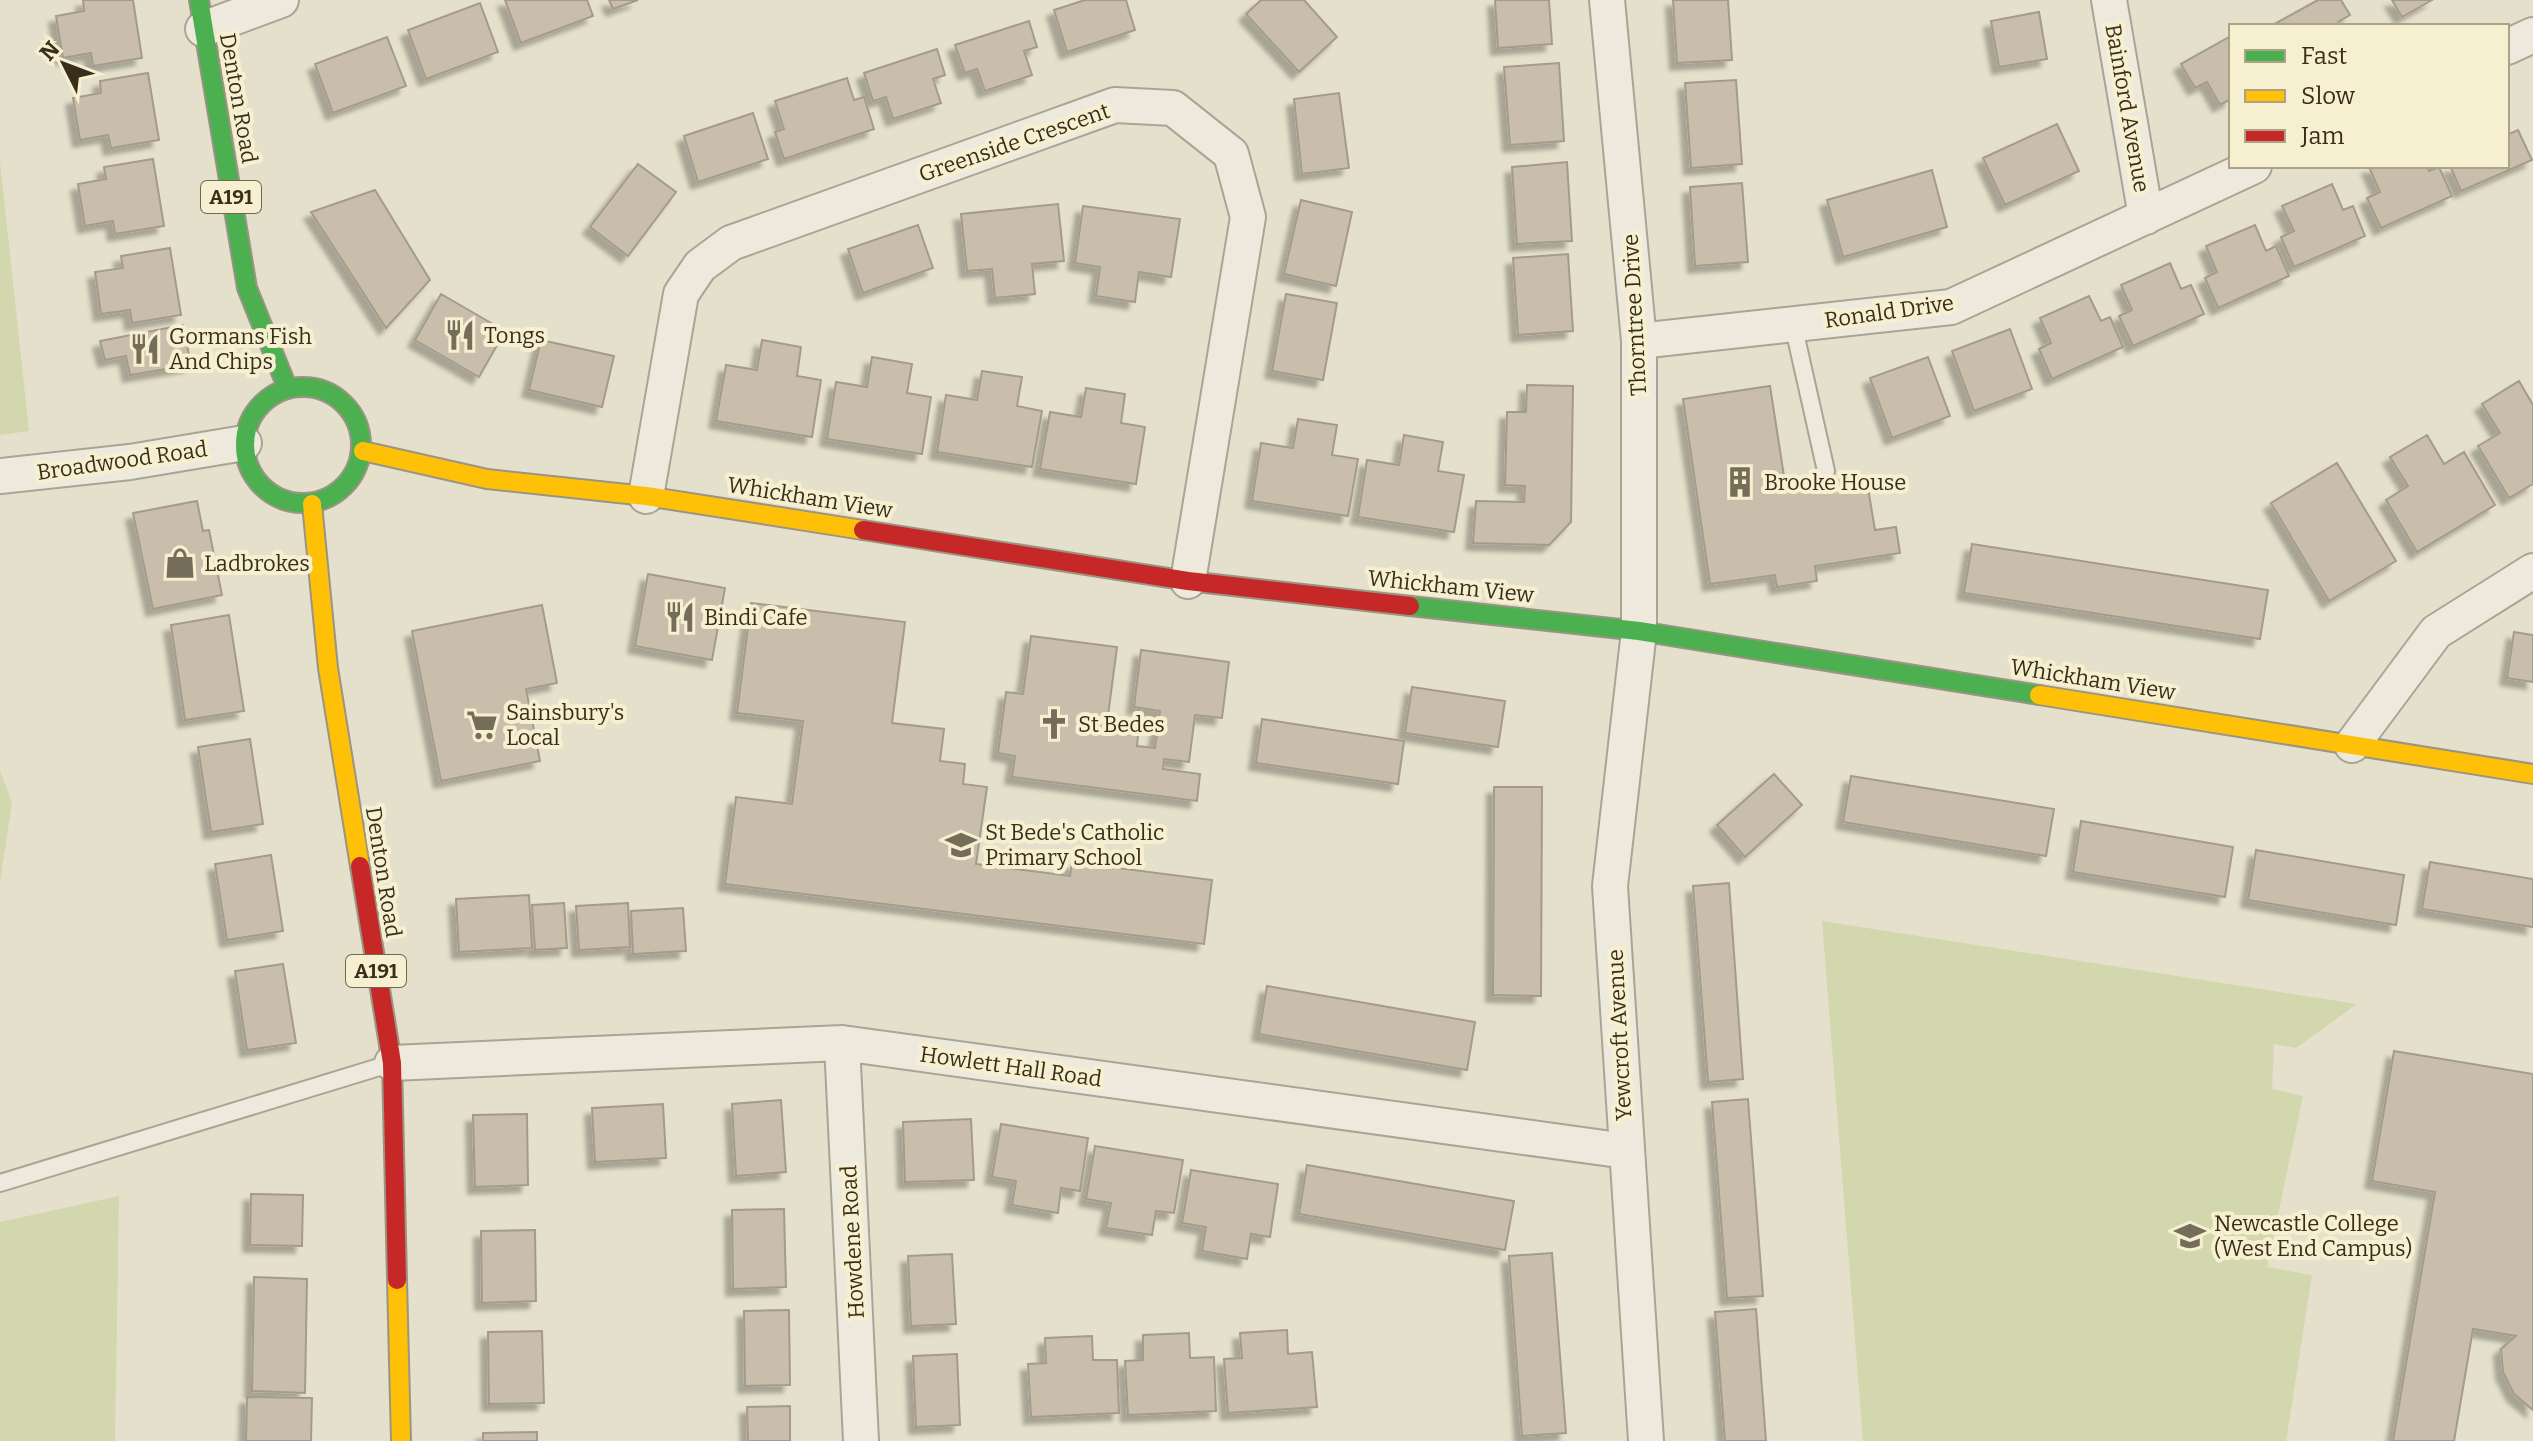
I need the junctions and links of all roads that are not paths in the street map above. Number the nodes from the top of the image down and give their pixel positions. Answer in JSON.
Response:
{"nodes":[{"id":1,"x":281,"y":0,"type":"edge"},
{"id":2,"x":1607,"y":0,"type":"edge"},
{"id":3,"x":2109,"y":0,"type":"edge"},
{"id":4,"x":201,"y":14,"type":"edge"},
{"id":5,"x":2533,"y":35,"type":"edge"},
{"id":6,"x":2509,"y":46,"type":"edge"},
{"id":7,"x":2250,"y":168,"type":"edge"},
{"id":8,"x":2146,"y":217,"type":"junction"},
{"id":9,"x":1793,"y":324,"type":"junction"},
{"id":10,"x":1639,"y":341,"type":"junction"},
{"id":11,"x":287,"y":387,"type":"junction"},
{"id":12,"x":244,"y":443,"type":"junction"},
{"id":13,"x":363,"y":451,"type":"junction"},
{"id":14,"x":1826,"y":471,"type":"dead end"},
{"id":15,"x":0,"y":476,"type":"edge"},
{"id":16,"x":646,"y":496,"type":"junction"},
{"id":17,"x":312,"y":504,"type":"junction"},
{"id":18,"x":2533,"y":571,"type":"edge"},
{"id":19,"x":1188,"y":581,"type":"junction"},
{"id":20,"x":1639,"y":631,"type":"junction"},
{"id":21,"x":2352,"y":745,"type":"junction"},
{"id":22,"x":2533,"y":774,"type":"edge"},
{"id":23,"x":842,"y":1043,"type":"junction"},
{"id":24,"x":392,"y":1063,"type":"junction"},
{"id":25,"x":1626,"y":1151,"type":"junction"},
{"id":26,"x":0,"y":1183,"type":"edge"},
{"id":27,"x":401,"y":1441,"type":"edge"},
{"id":28,"x":861,"y":1441,"type":"edge"},
{"id":29,"x":1646,"y":1441,"type":"edge"}],
"edges":[{"from":1,"to":4,"type":"street"},
{"from":2,"to":10,"type":"street","name":"Thorntree Drive"},
{"from":3,"to":8,"type":"street","name":"Bainford Avenue"},
{"from":4,"to":11,"type":"main road","name":"Denton Road","number":"A191"},
{"from":5,"to":6,"type":"street"},
{"from":7,"to":8,"type":"street","name":"Ronald Drive"},
{"from":8,"to":9,"type":"street","name":"Ronald Drive"},
{"from":9,"to":10,"type":"street","name":"Ronald Drive"},
{"from":9,"to":14,"type":"lane"},
{"from":10,"to":20,"type":"street","name":"Thorntree Drive"},
{"from":11,"to":12,"type":"main road"},
{"from":11,"to":13,"type":"main road"},
{"from":12,"to":15,"type":"street","name":"Broadwood Road"},
{"from":12,"to":17,"type":"main road"},
{"from":13,"to":16,"type":"main road","name":"Whickham View"},
{"from":13,"to":17,"type":"main road"},
{"from":16,"to":19,"type":"main road","name":"Whickham View"},
{"from":16,"to":19,"type":"street","name":"Greenside Crescent"},
{"from":17,"to":24,"type":"main road","name":"Denton Road","number":"A191"},
{"from":18,"to":21,"type":"street"},
{"from":19,"to":20,"type":"main road","name":"Whickham View"},
{"from":20,"to":21,"type":"main road","name":"Whickham View"},
{"from":20,"to":25,"type":"street","name":"Yewcroft Avenue"},
{"from":21,"to":22,"type":"main road","name":"Whickham View"},
{"from":23,"to":24,"type":"street","name":"Howlett Hall Road"},
{"from":23,"to":25,"type":"street","name":"Howlett Hall Road"},
{"from":23,"to":28,"type":"street","name":"Howdene Road"},
{"from":24,"to":26,"type":"lane"},
{"from":24,"to":27,"type":"main road","name":"Denton Road","number":"A191"},
{"from":25,"to":29,"type":"street","name":"Yewcroft Avenue"}]}
